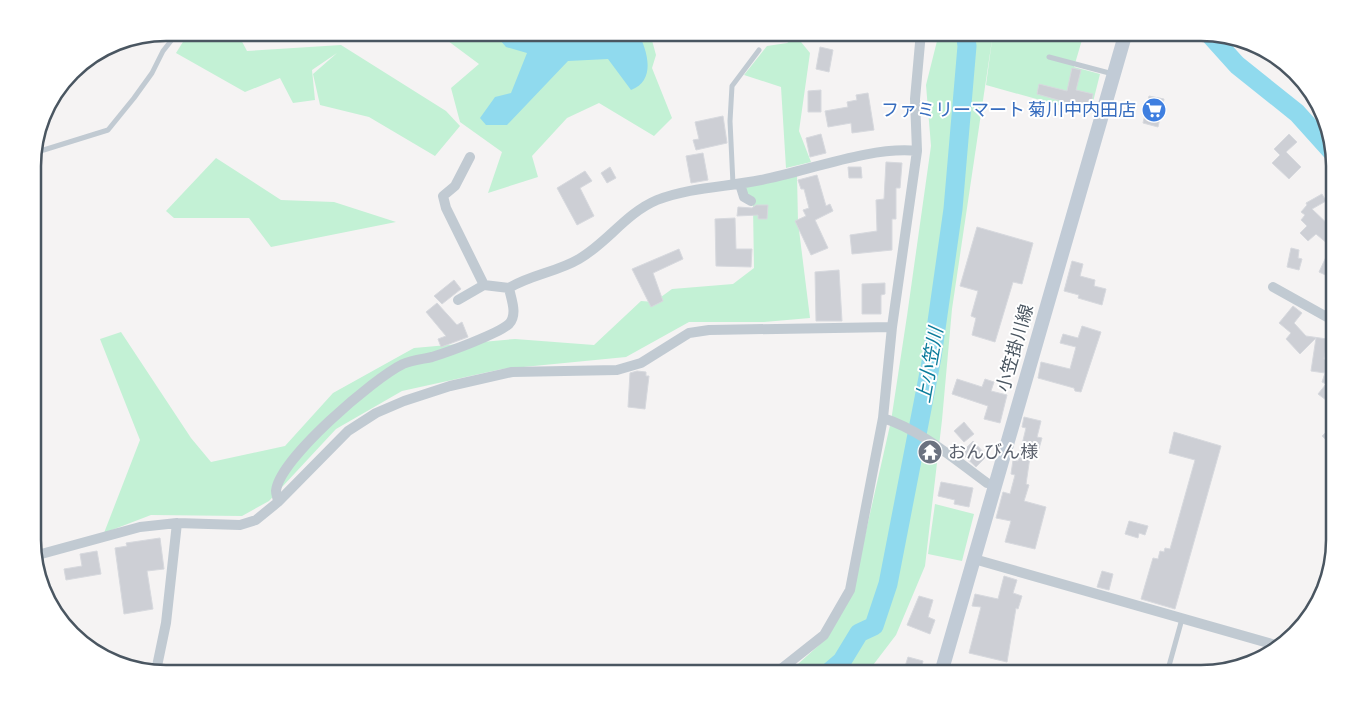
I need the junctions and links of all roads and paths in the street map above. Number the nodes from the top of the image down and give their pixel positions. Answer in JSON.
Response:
{"nodes":[{"id":1,"x":920,"y":41,"type":"edge"},
{"id":2,"x":1123,"y":41,"type":"edge"},
{"id":3,"x":170,"y":42,"type":"edge"},
{"id":4,"x":759,"y":50,"type":"dead end"},
{"id":5,"x":1049,"y":57,"type":"dead end"},
{"id":6,"x":1113,"y":74,"type":"junction"},
{"id":7,"x":42,"y":151,"type":"edge"},
{"id":8,"x":917,"y":151,"type":"junction"},
{"id":9,"x":470,"y":157,"type":"dead end"},
{"id":10,"x":736,"y":184,"type":"junction"},
{"id":11,"x":751,"y":201,"type":"dead end"},
{"id":12,"x":484,"y":285,"type":"junction"},
{"id":13,"x":1274,"y":287,"type":"dead end"},
{"id":14,"x":508,"y":288,"type":"junction"},
{"id":15,"x":458,"y":300,"type":"dead end"},
{"id":16,"x":1326,"y":316,"type":"edge"},
{"id":17,"x":892,"y":327,"type":"junction"},
{"id":18,"x":882,"y":418,"type":"junction"},
{"id":19,"x":995,"y":485,"type":"junction"},
{"id":20,"x":278,"y":502,"type":"junction"},
{"id":21,"x":177,"y":523,"type":"junction"},
{"id":22,"x":42,"y":554,"type":"edge"},
{"id":23,"x":974,"y":559,"type":"junction"},
{"id":24,"x":1182,"y":619,"type":"junction"},
{"id":25,"x":1270,"y":644,"type":"edge"},
{"id":26,"x":157,"y":664,"type":"edge"},
{"id":27,"x":787,"y":664,"type":"edge"},
{"id":28,"x":944,"y":664,"type":"edge"},
{"id":29,"x":1169,"y":664,"type":"edge"}],
"edges":[{"from":1,"to":8,"type":"street"},
{"from":2,"to":6,"type":"main road","name":"小笠掛川線"},
{"from":3,"to":7,"type":"lane"},
{"from":4,"to":10,"type":"lane"},
{"from":5,"to":6,"type":"lane"},
{"from":6,"to":19,"type":"main road","name":"小笠掛川線"},
{"from":8,"to":10,"type":"street"},
{"from":8,"to":17,"type":"street"},
{"from":9,"to":12,"type":"street"},
{"from":10,"to":11,"type":"street"},
{"from":10,"to":14,"type":"street"},
{"from":12,"to":14,"type":"street"},
{"from":12,"to":15,"type":"street"},
{"from":13,"to":16,"type":"street"},
{"from":14,"to":20,"type":"street"},
{"from":17,"to":18,"type":"street"},
{"from":17,"to":20,"type":"street"},
{"from":18,"to":19,"type":"street"},
{"from":18,"to":27,"type":"street"},
{"from":19,"to":23,"type":"main road","name":"小笠掛川線"},
{"from":20,"to":21,"type":"street"},
{"from":21,"to":22,"type":"street"},
{"from":21,"to":26,"type":"street"},
{"from":23,"to":24,"type":"street"},
{"from":23,"to":28,"type":"main road","name":"小笠掛川線"},
{"from":24,"to":25,"type":"street"},
{"from":24,"to":29,"type":"lane"}]}
